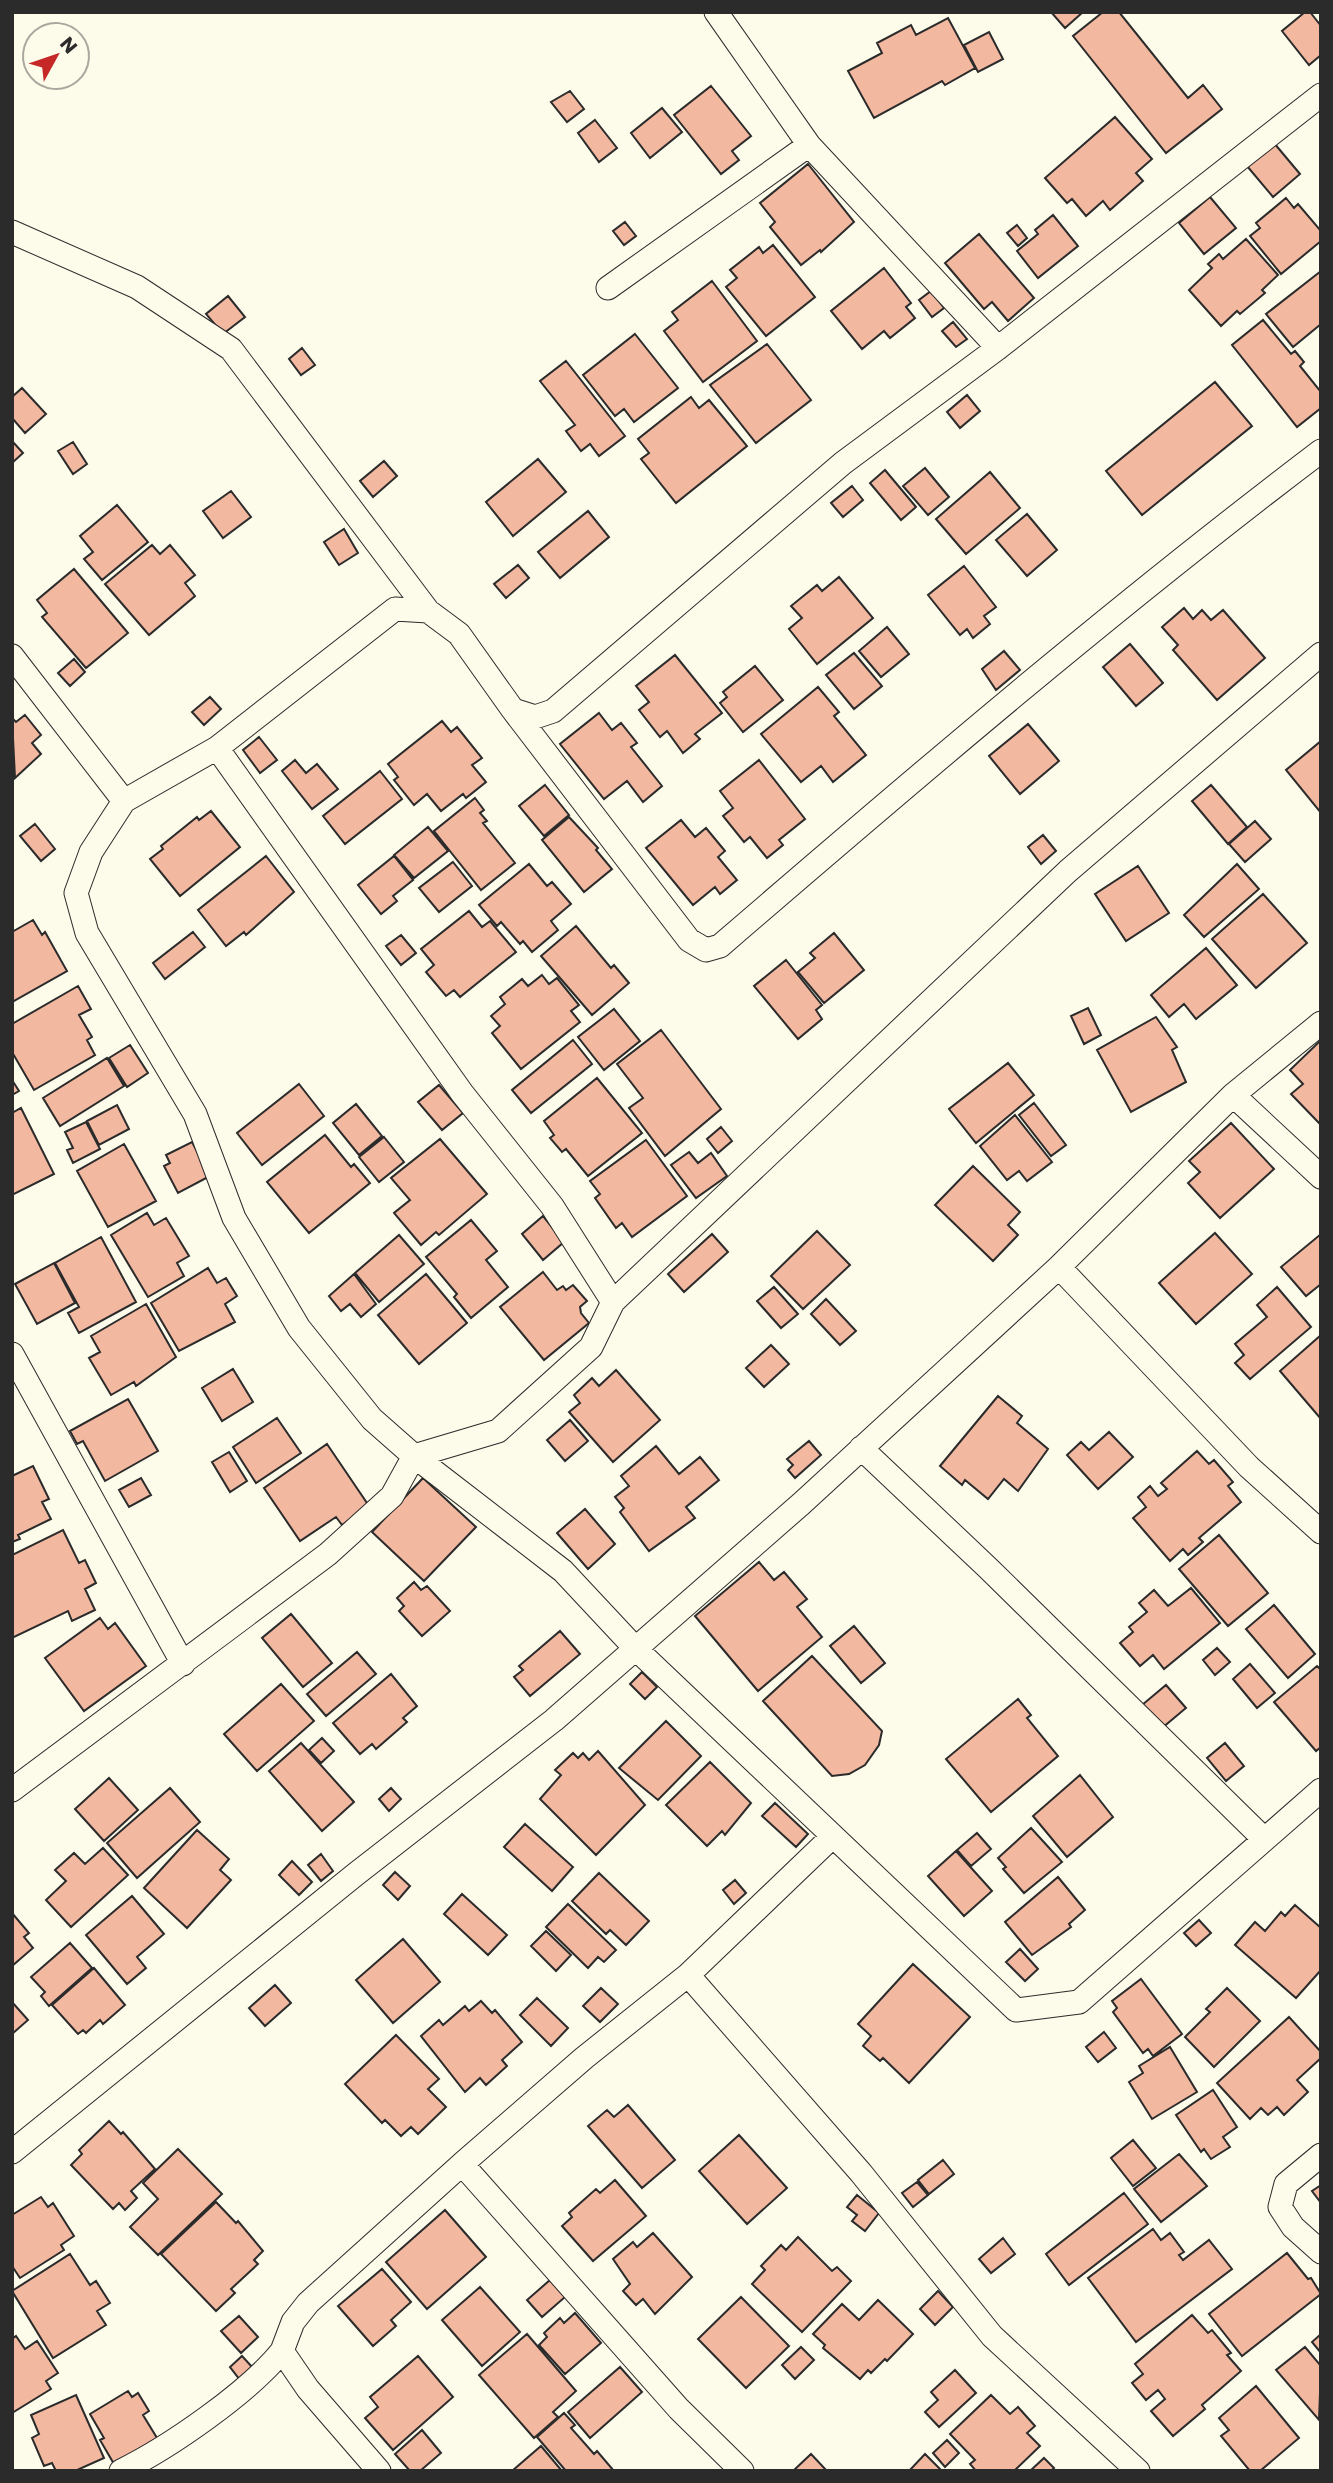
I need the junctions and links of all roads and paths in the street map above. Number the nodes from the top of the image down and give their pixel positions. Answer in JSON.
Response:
{"nodes":[{"id":1,"x":716,"y":12,"type":"edge"},
{"id":2,"x":1321,"y":95,"type":"edge"},
{"id":3,"x":809,"y":145,"type":"junction"},
{"id":4,"x":12,"y":232,"type":"edge"},
{"id":5,"x":608,"y":288,"type":"dead end"},
{"id":6,"x":998,"y":348,"type":"junction"},
{"id":7,"x":1321,"y":451,"type":"edge"},
{"id":8,"x":428,"y":611,"type":"junction"},
{"id":9,"x":1321,"y":654,"type":"edge"},
{"id":10,"x":12,"y":656,"type":"edge"},
{"id":11,"x":513,"y":710,"type":"junction"},
{"id":12,"x":217,"y":748,"type":"junction"},
{"id":13,"x":124,"y":801,"type":"junction"},
{"id":14,"x":1321,"y":1023,"type":"edge"},
{"id":15,"x":1233,"y":1094,"type":"junction"},
{"id":16,"x":1321,"y":1177,"type":"edge"},
{"id":17,"x":1059,"y":1267,"type":"junction"},
{"id":18,"x":613,"y":1302,"type":"junction"},
{"id":19,"x":12,"y":1354,"type":"edge"},
{"id":20,"x":861,"y":1448,"type":"junction"},
{"id":21,"x":414,"y":1456,"type":"junction"},
{"id":22,"x":1321,"y":1532,"type":"edge"},
{"id":23,"x":635,"y":1648,"type":"junction"},
{"id":24,"x":183,"y":1664,"type":"junction"},
{"id":25,"x":12,"y":1790,"type":"edge"},
{"id":26,"x":1321,"y":1790,"type":"edge"},
{"id":27,"x":833,"y":1836,"type":"junction"},
{"id":28,"x":1264,"y":1839,"type":"junction"},
{"id":29,"x":688,"y":1975,"type":"junction"},
{"id":30,"x":12,"y":2152,"type":"edge"},
{"id":31,"x":1321,"y":2155,"type":"edge"},
{"id":32,"x":462,"y":2164,"type":"junction"},
{"id":33,"x":1321,"y":2252,"type":"edge"},
{"id":34,"x":282,"y":2351,"type":"junction"},
{"id":35,"x":121,"y":2471,"type":"edge"},
{"id":36,"x":379,"y":2471,"type":"edge"},
{"id":37,"x":742,"y":2471,"type":"edge"},
{"id":38,"x":1138,"y":2471,"type":"edge"}],
"edges":[{"from":1,"to":3,"type":"street"},
{"from":2,"to":6,"type":"street"},
{"from":3,"to":5,"type":"street"},
{"from":3,"to":6,"type":"street"},
{"from":4,"to":8,"type":"street"},
{"from":6,"to":11,"type":"street"},
{"from":7,"to":11,"type":"street"},
{"from":8,"to":11,"type":"street"},
{"from":8,"to":12,"type":"street"},
{"from":9,"to":18,"type":"street"},
{"from":10,"to":13,"type":"street"},
{"from":12,"to":13,"type":"street"},
{"from":12,"to":18,"type":"street"},
{"from":13,"to":21,"type":"street"},
{"from":14,"to":15,"type":"street"},
{"from":15,"to":16,"type":"street"},
{"from":15,"to":17,"type":"street"},
{"from":17,"to":20,"type":"street"},
{"from":17,"to":22,"type":"street"},
{"from":18,"to":21,"type":"street"},
{"from":19,"to":24,"type":"street"},
{"from":20,"to":23,"type":"street"},
{"from":20,"to":28,"type":"street"},
{"from":21,"to":23,"type":"street"},
{"from":21,"to":24,"type":"street"},
{"from":23,"to":27,"type":"street"},
{"from":23,"to":30,"type":"street"},
{"from":24,"to":25,"type":"street"},
{"from":26,"to":28,"type":"street"},
{"from":27,"to":28,"type":"street"},
{"from":27,"to":29,"type":"street"},
{"from":29,"to":32,"type":"street"},
{"from":29,"to":38,"type":"street"},
{"from":31,"to":33,"type":"street"},
{"from":32,"to":34,"type":"street"},
{"from":32,"to":37,"type":"street"},
{"from":34,"to":35,"type":"street"},
{"from":34,"to":36,"type":"street"}]}
